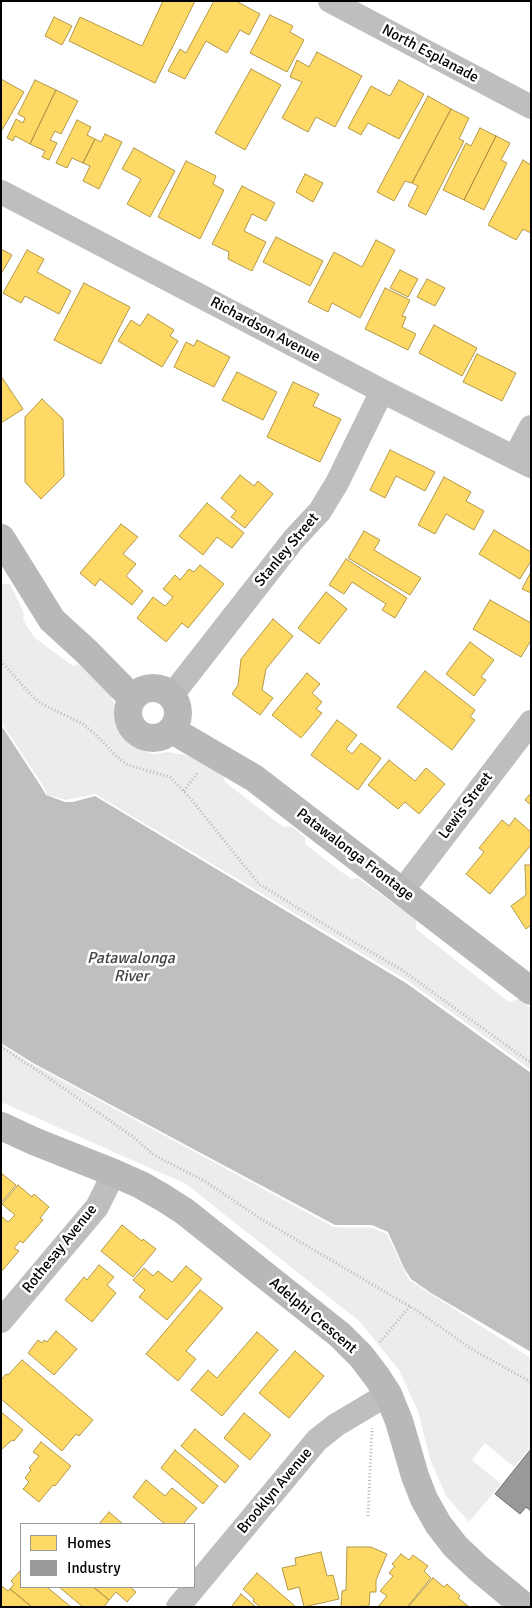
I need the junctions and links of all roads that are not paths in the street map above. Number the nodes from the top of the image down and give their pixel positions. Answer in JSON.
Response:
{"nodes":[{"id":1,"x":330,"y":1,"type":"edge"},
{"id":2,"x":531,"y":107,"type":"edge"},
{"id":3,"x":1,"y":192,"type":"edge"},
{"id":4,"x":382,"y":391,"type":"junction"},
{"id":5,"x":531,"y":427,"type":"edge"},
{"id":6,"x":523,"y":462,"type":"edge"},
{"id":7,"x":1,"y":538,"type":"edge"},
{"id":8,"x":172,"y":695,"type":"junction"},
{"id":9,"x":132,"y":698,"type":"junction"},
{"id":10,"x":531,"y":722,"type":"edge"},
{"id":11,"x":172,"y":730,"type":"junction"},
{"id":12,"x":402,"y":891,"type":"junction"},
{"id":13,"x":531,"y":991,"type":"edge"},
{"id":14,"x":1,"y":1126,"type":"edge"},
{"id":15,"x":114,"y":1173,"type":"junction"},
{"id":16,"x":1,"y":1322,"type":"edge"},
{"id":17,"x":388,"y":1394,"type":"junction"},
{"id":18,"x":195,"y":1587,"type":"edge"},
{"id":19,"x":194,"y":1588,"type":"edge"},
{"id":20,"x":178,"y":1607,"type":"edge"},
{"id":21,"x":525,"y":1607,"type":"edge"}],
"edges":[{"from":1,"to":2,"type":"street","name":"North Esplanade"},
{"from":3,"to":4,"type":"street","name":"Richardson Avenue"},
{"from":4,"to":6,"type":"street","name":"Richardson Avenue"},
{"from":4,"to":8,"type":"street","name":"Stanley Street"},
{"from":5,"to":6,"type":"street"},
{"from":7,"to":9,"type":"street"},
{"from":8,"to":9,"type":"street"},
{"from":8,"to":11,"type":"street"},
{"from":9,"to":11,"type":"street"},
{"from":10,"to":12,"type":"street","name":"Lewis Street"},
{"from":11,"to":12,"type":"street","name":"Patawalonga Frontage"},
{"from":12,"to":13,"type":"street","name":"Patawalonga Frontage"},
{"from":14,"to":15,"type":"street","name":"Adelphi Crescent"},
{"from":15,"to":16,"type":"street","name":"Rothesay Avenue"},
{"from":15,"to":17,"type":"street","name":"Adelphi Crescent"},
{"from":17,"to":18,"type":"street","name":"Brooklyn Avenue"},
{"from":17,"to":21,"type":"street","name":"Adelphi Crescent"},
{"from":19,"to":20,"type":"street","name":"Brooklyn Avenue"}]}
